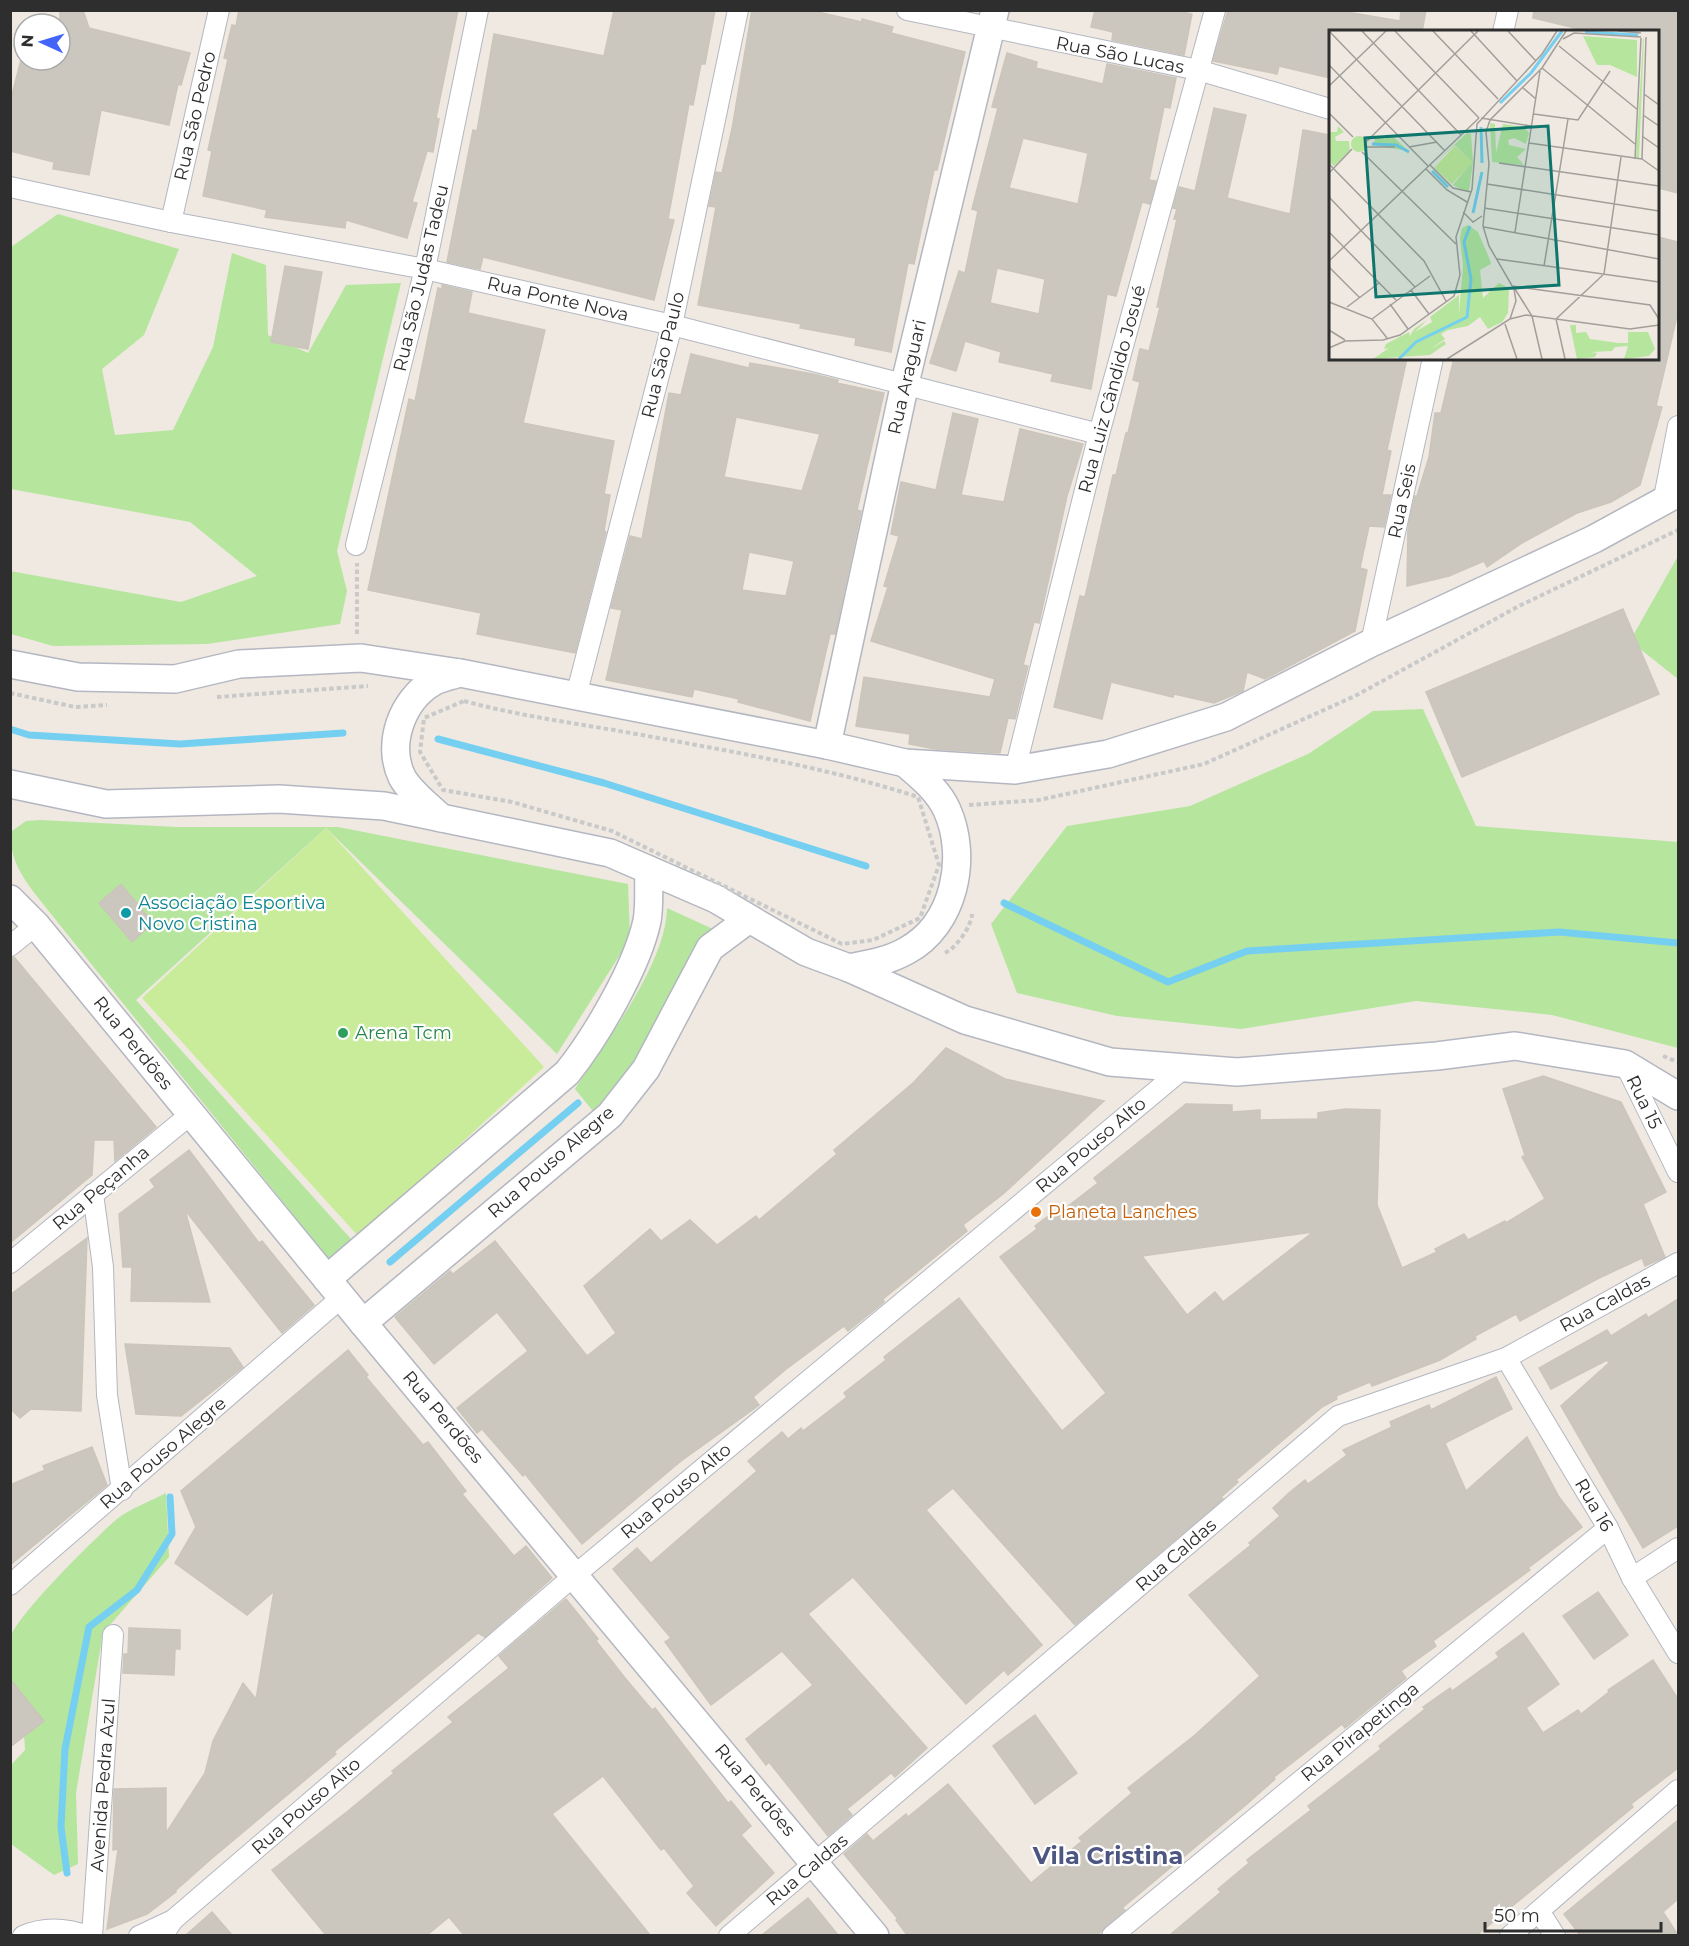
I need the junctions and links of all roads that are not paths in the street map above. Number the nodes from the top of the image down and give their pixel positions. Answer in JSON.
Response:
{"nodes":[{"id":1,"x":219,"y":10,"type":"edge"},
{"id":2,"x":478,"y":10,"type":"edge"},
{"id":3,"x":738,"y":10,"type":"edge"},
{"id":4,"x":907,"y":10,"type":"edge"},
{"id":5,"x":1215,"y":10,"type":"edge"},
{"id":6,"x":1508,"y":10,"type":"edge"},
{"id":7,"x":993,"y":20,"type":"edge"},
{"id":8,"x":1503,"y":30,"type":"edge"},
{"id":9,"x":1198,"y":70,"type":"junction"},
{"id":10,"x":1329,"y":109,"type":"edge"},
{"id":11,"x":10,"y":187,"type":"edge"},
{"id":12,"x":171,"y":222,"type":"junction"},
{"id":13,"x":425,"y":269,"type":"junction"},
{"id":14,"x":672,"y":325,"type":"junction"},
{"id":15,"x":1433,"y":360,"type":"edge"},
{"id":16,"x":905,"y":383,"type":"junction"},
{"id":17,"x":1678,"y":426,"type":"edge"},
{"id":18,"x":1100,"y":434,"type":"junction"},
{"id":19,"x":1671,"y":498,"type":"edge"},
{"id":20,"x":357,"y":545,"type":"road end"},
{"id":21,"x":1371,"y":643,"type":"junction"},
{"id":22,"x":10,"y":664,"type":"edge"},
{"id":23,"x":460,"y":673,"type":"junction"},
{"id":24,"x":576,"y":696,"type":"junction"},
{"id":25,"x":827,"y":745,"type":"junction"},
{"id":26,"x":904,"y":764,"type":"junction"},
{"id":27,"x":1015,"y":770,"type":"junction"},
{"id":28,"x":14,"y":790,"type":"edge"},
{"id":29,"x":441,"y":818,"type":"junction"},
{"id":30,"x":649,"y":870,"type":"junction"},
{"id":31,"x":10,"y":899,"type":"edge"},
{"id":32,"x":749,"y":919,"type":"junction"},
{"id":33,"x":36,"y":925,"type":"junction"},
{"id":34,"x":10,"y":946,"type":"edge"},
{"id":35,"x":849,"y":968,"type":"junction"},
{"id":36,"x":1625,"y":1064,"type":"junction"},
{"id":37,"x":1184,"y":1068,"type":"junction"},
{"id":38,"x":1678,"y":1096,"type":"edge"},
{"id":39,"x":191,"y":1114,"type":"junction"},
{"id":40,"x":1678,"y":1172,"type":"edge"},
{"id":41,"x":93,"y":1194,"type":"junction"},
{"id":42,"x":10,"y":1263,"type":"edge"},
{"id":43,"x":1678,"y":1263,"type":"edge"},
{"id":44,"x":334,"y":1288,"type":"junction"},
{"id":45,"x":363,"y":1323,"type":"junction"},
{"id":46,"x":1506,"y":1358,"type":"junction"},
{"id":47,"x":122,"y":1490,"type":"junction"},
{"id":48,"x":1608,"y":1528,"type":"junction"},
{"id":49,"x":1678,"y":1548,"type":"edge"},
{"id":50,"x":575,"y":1575,"type":"junction"},
{"id":51,"x":1632,"y":1578,"type":"junction"},
{"id":52,"x":10,"y":1585,"type":"edge"},
{"id":53,"x":113,"y":1635,"type":"dead end"},
{"id":54,"x":1678,"y":1653,"type":"edge"},
{"id":55,"x":1678,"y":1790,"type":"edge"},
{"id":56,"x":816,"y":1863,"type":"junction"},
{"id":57,"x":1539,"y":1911,"type":"junction"},
{"id":58,"x":10,"y":1924,"type":"edge"},
{"id":59,"x":167,"y":1928,"type":"edge"},
{"id":60,"x":28,"y":1933,"type":"edge"},
{"id":61,"x":90,"y":1935,"type":"edge"},
{"id":62,"x":139,"y":1935,"type":"edge"},
{"id":63,"x":729,"y":1935,"type":"edge"},
{"id":64,"x":875,"y":1935,"type":"edge"},
{"id":65,"x":1112,"y":1935,"type":"edge"},
{"id":66,"x":1510,"y":1935,"type":"edge"},
{"id":67,"x":1555,"y":1935,"type":"edge"}],
"edges":[{"from":1,"to":12,"type":"street","name":"Rua São Pedro"},
{"from":2,"to":13,"type":"street","name":"Rua São Judas Tadeu"},
{"from":3,"to":14,"type":"street","name":"Rua São Paulo"},
{"from":4,"to":7,"type":"street","name":"Rua São Lucas"},
{"from":5,"to":9,"type":"street","name":"Rua Luiz Cândido Josué"},
{"from":6,"to":8,"type":"street"},
{"from":7,"to":9,"type":"street","name":"Rua São Lucas"},
{"from":7,"to":16,"type":"main road","name":"Rua Araguari"},
{"from":9,"to":10,"type":"street","name":"Rua São Lucas"},
{"from":9,"to":18,"type":"street","name":"Rua Luiz Cândido Josué"},
{"from":11,"to":12,"type":"street","name":"Rua Ponte Nova"},
{"from":12,"to":13,"type":"street","name":"Rua Ponte Nova"},
{"from":13,"to":14,"type":"street","name":"Rua Ponte Nova"},
{"from":13,"to":20,"type":"street","name":"Rua São Judas Tadeu"},
{"from":14,"to":16,"type":"street","name":"Rua Ponte Nova"},
{"from":14,"to":24,"type":"street","name":"Rua São Paulo"},
{"from":15,"to":21,"type":"street","name":"Rua Seis"},
{"from":16,"to":18,"type":"street","name":"Rua Ponte Nova"},
{"from":16,"to":25,"type":"main road","name":"Rua Araguari"},
{"from":17,"to":19,"type":"street"},
{"from":18,"to":27,"type":"street","name":"Rua Luiz Cândido Josué"},
{"from":19,"to":21,"type":"main road"},
{"from":21,"to":27,"type":"main road"},
{"from":22,"to":23,"type":"main road"},
{"from":23,"to":24,"type":"main road"},
{"from":23,"to":29,"type":"main road"},
{"from":24,"to":25,"type":"main road"},
{"from":25,"to":26,"type":"main road"},
{"from":26,"to":27,"type":"main road"},
{"from":26,"to":35,"type":"main road"},
{"from":28,"to":29,"type":"main road"},
{"from":29,"to":30,"type":"main road"},
{"from":30,"to":32,"type":"main road"},
{"from":30,"to":44,"type":"main road","name":"Rua Pouso Alegre"},
{"from":31,"to":33,"type":"main road","name":"Rua Perdões"},
{"from":32,"to":35,"type":"main road"},
{"from":32,"to":45,"type":"main road","name":"Rua Pouso Alegre"},
{"from":33,"to":34,"type":"street"},
{"from":33,"to":39,"type":"main road","name":"Rua Perdões"},
{"from":35,"to":37,"type":"main road"},
{"from":36,"to":37,"type":"main road"},
{"from":36,"to":38,"type":"main road"},
{"from":36,"to":40,"type":"street","name":"Rua 15"},
{"from":37,"to":50,"type":"street","name":"Rua Pouso Alto"},
{"from":39,"to":41,"type":"street","name":"Rua Peçanha"},
{"from":39,"to":44,"type":"main road","name":"Rua Perdões"},
{"from":41,"to":42,"type":"street","name":"Rua Peçanha"},
{"from":41,"to":47,"type":"street"},
{"from":43,"to":46,"type":"street","name":"Rua Caldas"},
{"from":44,"to":45,"type":"main road","name":"Rua Perdões"},
{"from":44,"to":47,"type":"street","name":"Rua Pouso Alegre"},
{"from":45,"to":50,"type":"main road","name":"Rua Perdões"},
{"from":46,"to":48,"type":"street","name":"Rua 16"},
{"from":46,"to":56,"type":"street","name":"Rua Caldas"},
{"from":47,"to":52,"type":"street","name":"Rua Pouso Alegre"},
{"from":48,"to":51,"type":"street","name":"Rua 16"},
{"from":48,"to":65,"type":"street","name":"Rua Pirapetinga"},
{"from":49,"to":51,"type":"street"},
{"from":50,"to":56,"type":"main road","name":"Rua Perdões"},
{"from":50,"to":59,"type":"street","name":"Rua Pouso Alto"},
{"from":51,"to":54,"type":"street","name":"Rua 16"},
{"from":53,"to":61,"type":"street","name":"Avenida Pedra Azul"},
{"from":55,"to":57,"type":"street"},
{"from":56,"to":63,"type":"street","name":"Rua Caldas"},
{"from":56,"to":64,"type":"main road","name":"Rua Perdões"},
{"from":57,"to":66,"type":"street"},
{"from":57,"to":67,"type":"street"},
{"from":58,"to":60,"type":"street"},
{"from":59,"to":62,"type":"street","name":"Rua Pouso Alto"},
{"from":60,"to":61,"type":"street"}]}
